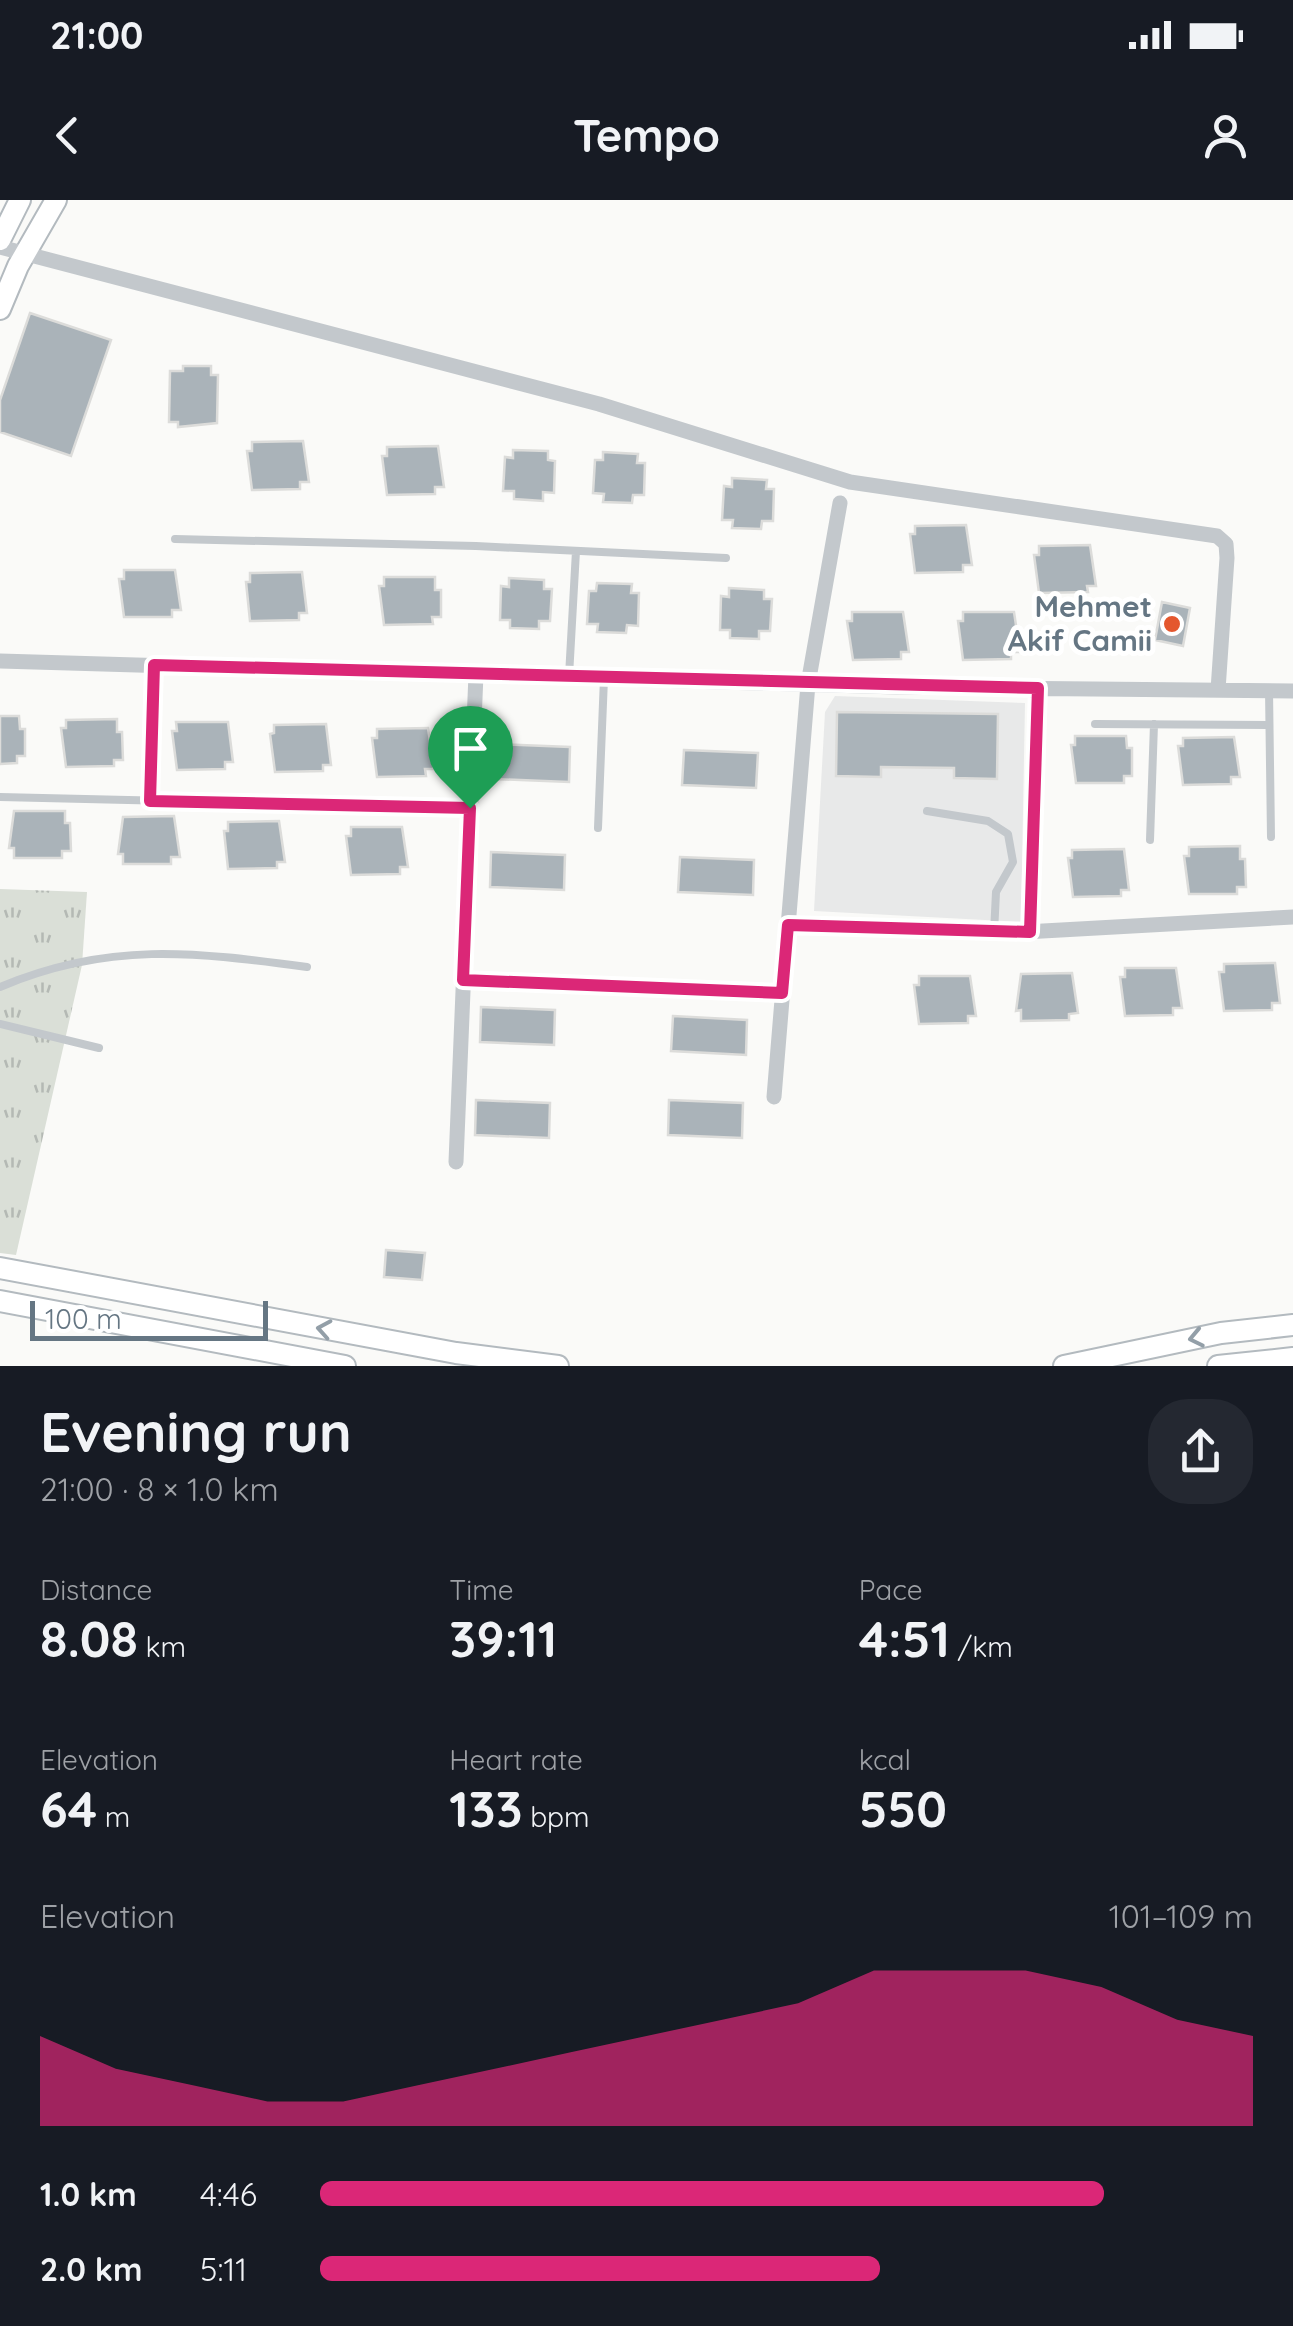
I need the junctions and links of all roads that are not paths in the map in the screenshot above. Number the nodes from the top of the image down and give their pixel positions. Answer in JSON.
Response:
{"nodes":[{"id":1,"x":20,"y":200,"type":"edge"},
{"id":2,"x":56,"y":200,"type":"edge"},
{"id":3,"x":0,"y":244,"type":"edge"},
{"id":4,"x":27,"y":251,"type":"junction"},
{"id":5,"x":0,"y":309,"type":"edge"},
{"id":6,"x":840,"y":503,"type":"dead end"},
{"id":7,"x":175,"y":539,"type":"dead end"},
{"id":8,"x":576,"y":551,"type":"junction"},
{"id":9,"x":726,"y":558,"type":"dead end"},
{"id":10,"x":0,"y":661,"type":"edge"},
{"id":11,"x":154,"y":665,"type":"junction"},
{"id":12,"x":476,"y":674,"type":"junction"},
{"id":13,"x":569,"y":677,"type":"junction"},
{"id":14,"x":604,"y":678,"type":"junction"},
{"id":15,"x":808,"y":684,"type":"junction"},
{"id":16,"x":1038,"y":688,"type":"junction"},
{"id":17,"x":1218,"y":690,"type":"junction"},
{"id":18,"x":1268,"y":690,"type":"junction"},
{"id":19,"x":1293,"y":690,"type":"edge"},
{"id":20,"x":1096,"y":724,"type":"dead end"},
{"id":21,"x":1154,"y":724,"type":"junction"},
{"id":22,"x":1269,"y":725,"type":"junction"},
{"id":23,"x":0,"y":797,"type":"edge"},
{"id":24,"x":150,"y":801,"type":"junction"},
{"id":25,"x":470,"y":808,"type":"junction"},
{"id":26,"x":928,"y":811,"type":"dead end"},
{"id":27,"x":598,"y":828,"type":"dead end"},
{"id":28,"x":1272,"y":837,"type":"dead end"},
{"id":29,"x":1150,"y":840,"type":"dead end"},
{"id":30,"x":1293,"y":917,"type":"edge"},
{"id":31,"x":788,"y":925,"type":"junction"},
{"id":32,"x":1030,"y":932,"type":"junction"},
{"id":33,"x":994,"y":933,"type":"junction"},
{"id":34,"x":306,"y":968,"type":"dead end"},
{"id":35,"x":463,"y":980,"type":"junction"},
{"id":36,"x":0,"y":987,"type":"edge"},
{"id":37,"x":782,"y":993,"type":"junction"},
{"id":38,"x":0,"y":1024,"type":"edge"},
{"id":39,"x":99,"y":1048,"type":"dead end"},
{"id":40,"x":774,"y":1098,"type":"dead end"},
{"id":41,"x":456,"y":1162,"type":"dead end"},
{"id":42,"x":0,"y":1268,"type":"edge"},
{"id":43,"x":0,"y":1301,"type":"edge"},
{"id":44,"x":1293,"y":1325,"type":"edge"},
{"id":45,"x":1293,"y":1358,"type":"edge"},
{"id":46,"x":345,"y":1366,"type":"edge"},
{"id":47,"x":558,"y":1366,"type":"edge"},
{"id":48,"x":1064,"y":1366,"type":"edge"},
{"id":49,"x":1218,"y":1366,"type":"edge"}],
"edges":[{"from":1,"to":3,"type":"main road"},
{"from":2,"to":4,"type":"main road"},
{"from":3,"to":4,"type":"street"},
{"from":4,"to":5,"type":"main road"},
{"from":4,"to":17,"type":"street"},
{"from":6,"to":15,"type":"street"},
{"from":7,"to":8,"type":"lane"},
{"from":8,"to":9,"type":"lane"},
{"from":8,"to":13,"type":"lane"},
{"from":10,"to":11,"type":"street"},
{"from":11,"to":12,"type":"street"},
{"from":11,"to":24,"type":"lane"},
{"from":12,"to":13,"type":"street"},
{"from":12,"to":25,"type":"street"},
{"from":13,"to":14,"type":"street"},
{"from":14,"to":15,"type":"street"},
{"from":14,"to":27,"type":"lane"},
{"from":15,"to":16,"type":"street"},
{"from":15,"to":31,"type":"street"},
{"from":16,"to":17,"type":"street"},
{"from":16,"to":32,"type":"street"},
{"from":17,"to":18,"type":"street"},
{"from":18,"to":19,"type":"street"},
{"from":18,"to":22,"type":"lane"},
{"from":20,"to":21,"type":"lane"},
{"from":21,"to":22,"type":"lane"},
{"from":21,"to":29,"type":"lane"},
{"from":22,"to":28,"type":"lane"},
{"from":23,"to":24,"type":"lane"},
{"from":24,"to":25,"type":"lane"},
{"from":25,"to":35,"type":"street"},
{"from":26,"to":33,"type":"lane"},
{"from":30,"to":32,"type":"street"},
{"from":31,"to":33,"type":"street"},
{"from":31,"to":37,"type":"street"},
{"from":32,"to":33,"type":"street"},
{"from":34,"to":36,"type":"lane"},
{"from":35,"to":37,"type":"lane"},
{"from":35,"to":41,"type":"street"},
{"from":37,"to":40,"type":"street"},
{"from":38,"to":39,"type":"lane"},
{"from":47,"to":42,"type":"main road","one_way":true},
{"from":43,"to":46,"type":"main road"},
{"from":44,"to":48,"type":"main road","one_way":true},
{"from":45,"to":49,"type":"main road"}]}
